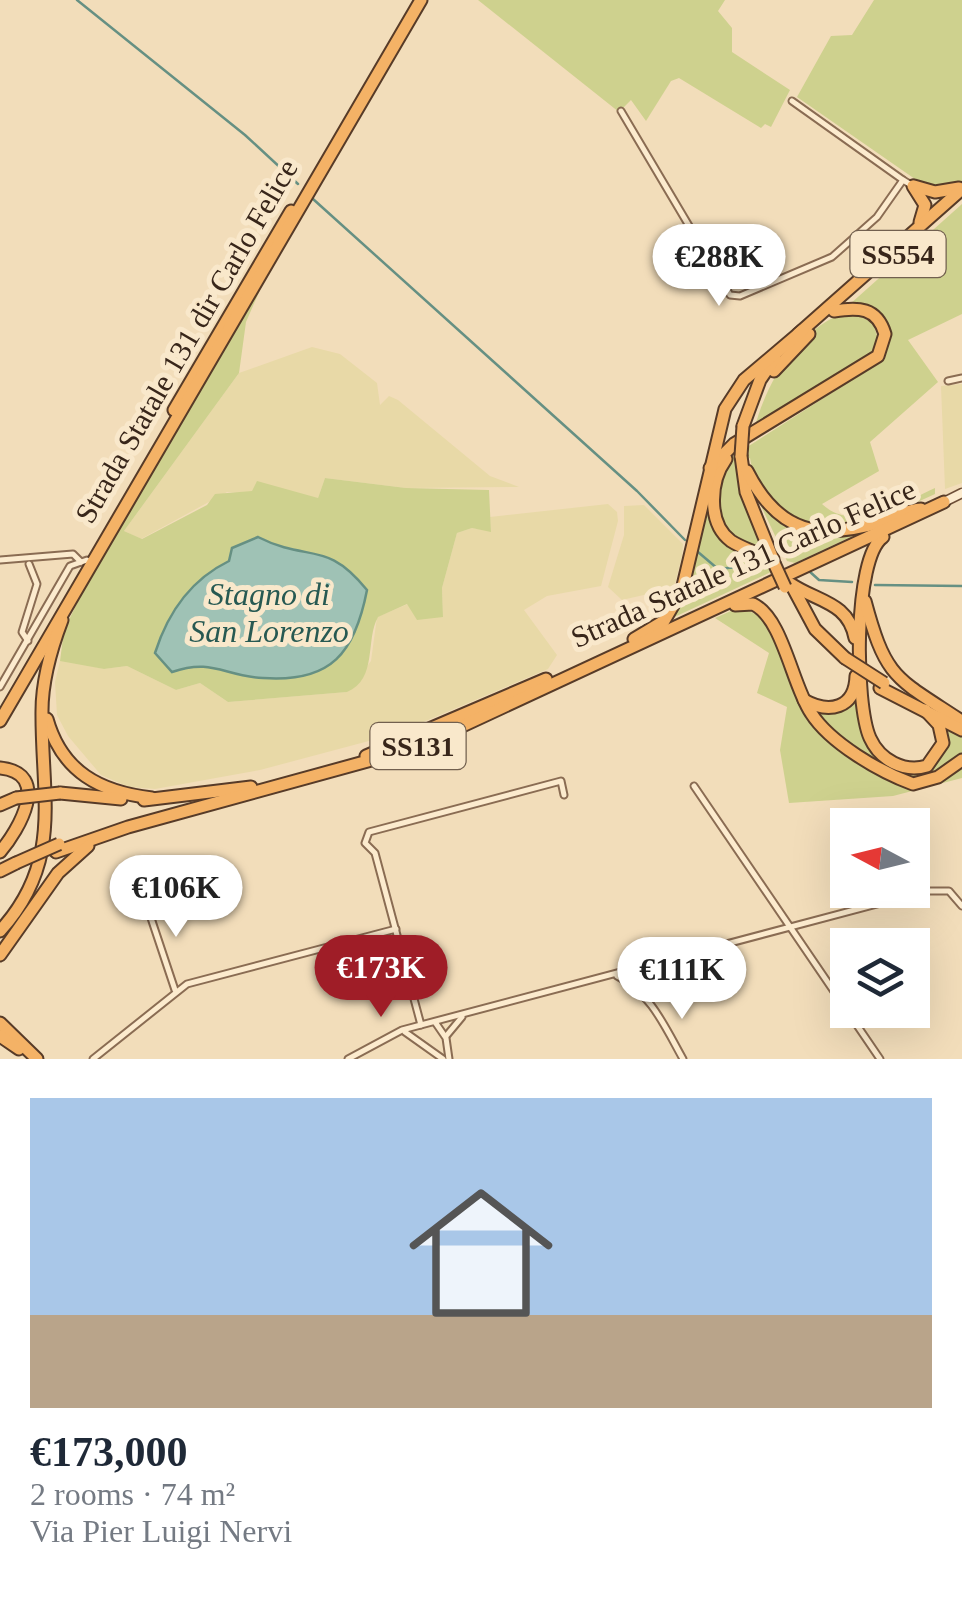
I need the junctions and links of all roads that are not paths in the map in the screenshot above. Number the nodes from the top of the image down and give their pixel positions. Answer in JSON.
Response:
{"nodes":[{"id":1,"x":418,"y":0,"type":"edge"},
{"id":2,"x":792,"y":101,"type":"dead end"},
{"id":3,"x":621,"y":110,"type":"dead end"},
{"id":4,"x":908,"y":183,"type":"junction"},
{"id":5,"x":962,"y":187,"type":"edge"},
{"id":6,"x":962,"y":197,"type":"edge"},
{"id":7,"x":915,"y":232,"type":"junction"},
{"id":8,"x":834,"y":311,"type":"junction"},
{"id":9,"x":803,"y":330,"type":"junction"},
{"id":10,"x":962,"y":378,"type":"edge"},
{"id":11,"x":948,"y":381,"type":"dead end"},
{"id":12,"x":807,"y":402,"type":"junction"},
{"id":13,"x":747,"y":426,"type":"junction"},
{"id":14,"x":744,"y":454,"type":"junction"},
{"id":15,"x":708,"y":470,"type":"junction"},
{"id":16,"x":747,"y":471,"type":"junction"},
{"id":17,"x":962,"y":493,"type":"edge"},
{"id":18,"x":944,"y":502,"type":"joint"},
{"id":19,"x":922,"y":512,"type":"junction"},
{"id":20,"x":0,"y":560,"type":"edge"},
{"id":21,"x":776,"y":561,"type":"junction"},
{"id":22,"x":29,"y":564,"type":"dead end"},
{"id":23,"x":84,"y":565,"type":"junction"},
{"id":24,"x":788,"y":583,"type":"junction"},
{"id":25,"x":860,"y":585,"type":"junction"},
{"id":26,"x":714,"y":610,"type":"junction"},
{"id":27,"x":28,"y":640,"type":"junction"},
{"id":28,"x":634,"y":640,"type":"junction"},
{"id":29,"x":48,"y":665,"type":"junction"},
{"id":30,"x":882,"y":686,"type":"junction"},
{"id":31,"x":0,"y":687,"type":"edge"},
{"id":32,"x":804,"y":700,"type":"junction"},
{"id":33,"x":0,"y":708,"type":"edge"},
{"id":34,"x":925,"y":710,"type":"junction"},
{"id":35,"x":0,"y":721,"type":"edge"},
{"id":36,"x":961,"y":724,"type":"edge"},
{"id":37,"x":962,"y":760,"type":"edge"},
{"id":38,"x":0,"y":768,"type":"edge"},
{"id":39,"x":694,"y":786,"type":"dead end"},
{"id":40,"x":251,"y":788,"type":"junction"},
{"id":41,"x":564,"y":795,"type":"dead end"},
{"id":42,"x":152,"y":798,"type":"junction"},
{"id":43,"x":236,"y":799,"type":"junction"},
{"id":44,"x":0,"y":806,"type":"edge"},
{"id":45,"x":58,"y":848,"type":"junction"},
{"id":46,"x":0,"y":852,"type":"edge"},
{"id":47,"x":15,"y":867,"type":"junction"},
{"id":48,"x":0,"y":870,"type":"edge"},
{"id":49,"x":0,"y":879,"type":"edge"},
{"id":50,"x":144,"y":900,"type":"dead end"},
{"id":51,"x":962,"y":906,"type":"edge"},
{"id":52,"x":789,"y":928,"type":"junction"},
{"id":53,"x":396,"y":929,"type":"junction"},
{"id":54,"x":0,"y":931,"type":"edge"},
{"id":55,"x":0,"y":955,"type":"edge"},
{"id":56,"x":663,"y":962,"type":"junction"},
{"id":57,"x":642,"y":967,"type":"junction"},
{"id":58,"x":614,"y":975,"type":"junction"},
{"id":59,"x":652,"y":981,"type":"junction"},
{"id":60,"x":638,"y":986,"type":"junction"},
{"id":61,"x":175,"y":990,"type":"junction"},
{"id":62,"x":650,"y":1002,"type":"junction"},
{"id":63,"x":0,"y":1010,"type":"edge"},
{"id":64,"x":466,"y":1014,"type":"junction"},
{"id":65,"x":434,"y":1022,"type":"junction"},
{"id":66,"x":0,"y":1023,"type":"edge"},
{"id":67,"x":424,"y":1024,"type":"junction"},
{"id":68,"x":402,"y":1030,"type":"junction"},
{"id":69,"x":0,"y":1036,"type":"edge"},
{"id":70,"x":446,"y":1038,"type":"junction"},
{"id":71,"x":427,"y":1046,"type":"junction"},
{"id":72,"x":32,"y":1054,"type":"edge"},
{"id":73,"x":93,"y":1059,"type":"edge"},
{"id":74,"x":348,"y":1059,"type":"edge"},
{"id":75,"x":446,"y":1059,"type":"edge"},
{"id":76,"x":683,"y":1059,"type":"edge"},
{"id":77,"x":880,"y":1059,"type":"edge"}],
"edges":[{"from":1,"to":23,"type":"highway","name":"Strada Statale 131 dir Carlo Felice"},
{"from":2,"to":4,"type":"street"},
{"from":3,"to":4,"type":"street"},
{"from":4,"to":5,"type":"highway"},
{"from":4,"to":7,"type":"highway"},
{"from":5,"to":7,"type":"highway","number":"SS554"},
{"from":6,"to":8,"type":"highway","number":"SS554"},
{"from":7,"to":9,"type":"highway","number":"SS554"},
{"from":8,"to":12,"type":"highway"},
{"from":8,"to":13,"type":"highway","number":"SS554"},
{"from":9,"to":13,"type":"highway","number":"SS554"},
{"from":9,"to":15,"type":"highway"},
{"from":10,"to":11,"type":"street"},
{"from":12,"to":15,"type":"highway"},
{"from":12,"to":21,"type":"highway"},
{"from":13,"to":14,"type":"highway","number":"SS554","bridge":true},
{"from":14,"to":16,"type":"highway","number":"SS554"},
{"from":14,"to":21,"type":"highway","number":"SS554"},
{"from":15,"to":28,"type":"highway"},
{"from":16,"to":19,"type":"highway"},
{"from":16,"to":21,"type":"highway","number":"SS554"},
{"from":17,"to":18,"type":"main road"},
{"from":18,"to":19,"type":"highway","name":"Strada Statale 131 Carlo Felice","number":"SS131"},
{"from":19,"to":25,"type":"highway"},
{"from":19,"to":26,"type":"highway","name":"Strada Statale 131 Carlo Felice","number":"SS131"},
{"from":19,"to":28,"type":"highway","name":"Strada Statale 131 Carlo Felice","number":"SS131"},
{"from":20,"to":23,"type":"street"},
{"from":21,"to":24,"type":"highway","number":"SS554","bridge":true},
{"from":22,"to":27,"type":"street"},
{"from":23,"to":27,"type":"street"},
{"from":23,"to":29,"type":"highway"},
{"from":23,"to":33,"type":"highway","name":"Strada Statale 131 dir Carlo Felice"},
{"from":23,"to":35,"type":"highway"},
{"from":24,"to":30,"type":"highway","number":"SS554","bridge":true},
{"from":24,"to":32,"type":"highway"},
{"from":25,"to":34,"type":"highway"},
{"from":25,"to":36,"type":"highway"},
{"from":26,"to":32,"type":"highway"},
{"from":26,"to":43,"type":"highway","name":"Strada Statale 131 Carlo Felice","number":"SS131"},
{"from":27,"to":31,"type":"street"},
{"from":28,"to":40,"type":"highway","name":"Strada Statale 131 Carlo Felice","number":"SS131"},
{"from":29,"to":42,"type":"highway"},
{"from":29,"to":54,"type":"highway"},
{"from":30,"to":34,"type":"highway","number":"SS554"},
{"from":30,"to":36,"type":"highway","number":"SS554"},
{"from":32,"to":37,"type":"highway"},
{"from":34,"to":36,"type":"highway","number":"SS554"},
{"from":38,"to":46,"type":"highway"},
{"from":39,"to":52,"type":"street"},
{"from":40,"to":42,"type":"highway"},
{"from":40,"to":45,"type":"highway","name":"Strada Statale 131 Carlo Felice","number":"SS131"},
{"from":41,"to":53,"type":"street"},
{"from":42,"to":44,"type":"highway","bridge":true},
{"from":43,"to":45,"type":"highway","name":"Strada Statale 131 Carlo Felice","number":"SS131"},
{"from":43,"to":55,"type":"highway"},
{"from":45,"to":47,"type":"highway","name":"Strada Statale 131 Carlo Felice","number":"SS131","bridge":true},
{"from":47,"to":48,"type":"highway","name":"Strada Statale 131 Carlo Felice","number":"SS131"},
{"from":47,"to":49,"type":"highway","name":"Strada Statale 131 Carlo Felice","number":"SS131"},
{"from":50,"to":61,"type":"street"},
{"from":51,"to":52,"type":"street"},
{"from":52,"to":56,"type":"street"},
{"from":52,"to":77,"type":"street"},
{"from":53,"to":61,"type":"street"},
{"from":53,"to":67,"type":"street"},
{"from":56,"to":57,"type":"street"},
{"from":56,"to":59,"type":"street"},
{"from":57,"to":58,"type":"street"},
{"from":57,"to":59,"type":"street"},
{"from":57,"to":60,"type":"street"},
{"from":58,"to":60,"type":"street"},
{"from":58,"to":64,"type":"street"},
{"from":59,"to":62,"type":"street"},
{"from":60,"to":62,"type":"street"},
{"from":61,"to":73,"type":"street"},
{"from":62,"to":76,"type":"street"},
{"from":63,"to":72,"type":"highway"},
{"from":64,"to":65,"type":"street"},
{"from":64,"to":70,"type":"street"},
{"from":65,"to":67,"type":"street"},
{"from":65,"to":70,"type":"street"},
{"from":66,"to":72,"type":"highway"},
{"from":67,"to":68,"type":"street"},
{"from":67,"to":71,"type":"street"},
{"from":68,"to":71,"type":"street"},
{"from":68,"to":74,"type":"street"},
{"from":69,"to":72,"type":"highway"},
{"from":70,"to":75,"type":"street"},
{"from":71,"to":75,"type":"street"}]}
